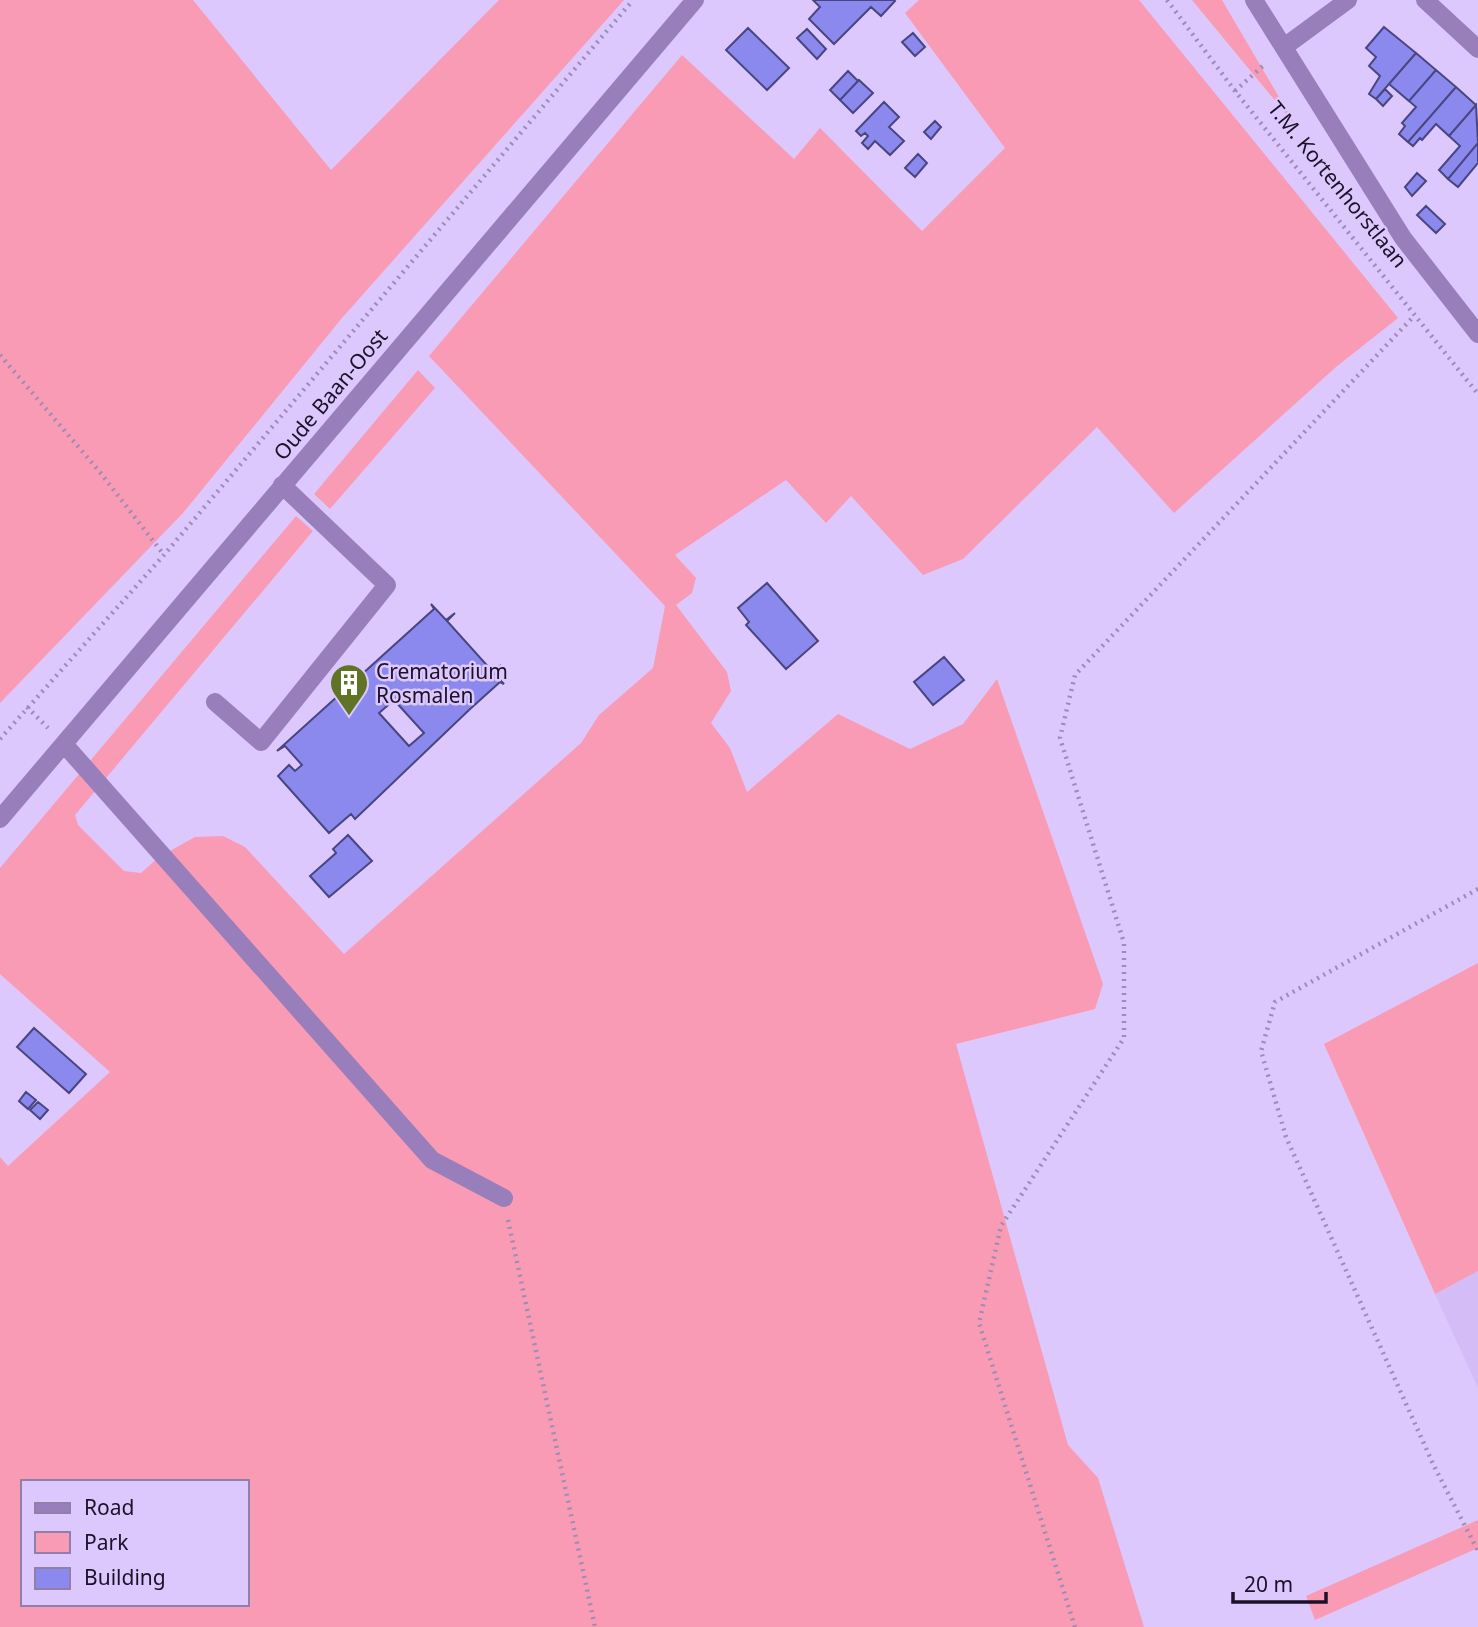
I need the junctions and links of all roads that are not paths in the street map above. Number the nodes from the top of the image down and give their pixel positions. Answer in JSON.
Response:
{"nodes":[{"id":1,"x":695,"y":0,"type":"edge"},
{"id":2,"x":1254,"y":0,"type":"edge"},
{"id":3,"x":1348,"y":0,"type":"edge"},
{"id":4,"x":1425,"y":0,"type":"edge"},
{"id":5,"x":1284,"y":47,"type":"junction"},
{"id":6,"x":1478,"y":49,"type":"edge"},
{"id":7,"x":1478,"y":334,"type":"edge"},
{"id":8,"x":282,"y":485,"type":"junction"},
{"id":9,"x":215,"y":702,"type":"dead end"},
{"id":10,"x":64,"y":744,"type":"junction"},
{"id":11,"x":0,"y":819,"type":"edge"},
{"id":12,"x":504,"y":1198,"type":"road end"}],
"edges":[{"from":1,"to":8,"type":"street","name":"Oude Baan-Oost"},
{"from":2,"to":5,"type":"street","name":"T.M. Kortenhorstlaan"},
{"from":3,"to":5,"type":"street"},
{"from":4,"to":6,"type":"street"},
{"from":5,"to":7,"type":"street","name":"T.M. Kortenhorstlaan"},
{"from":8,"to":9,"type":"street"},
{"from":8,"to":10,"type":"street","name":"Oude Baan-Oost"},
{"from":10,"to":11,"type":"street","name":"Oude Baan-Oost"},
{"from":10,"to":12,"type":"street"}]}
